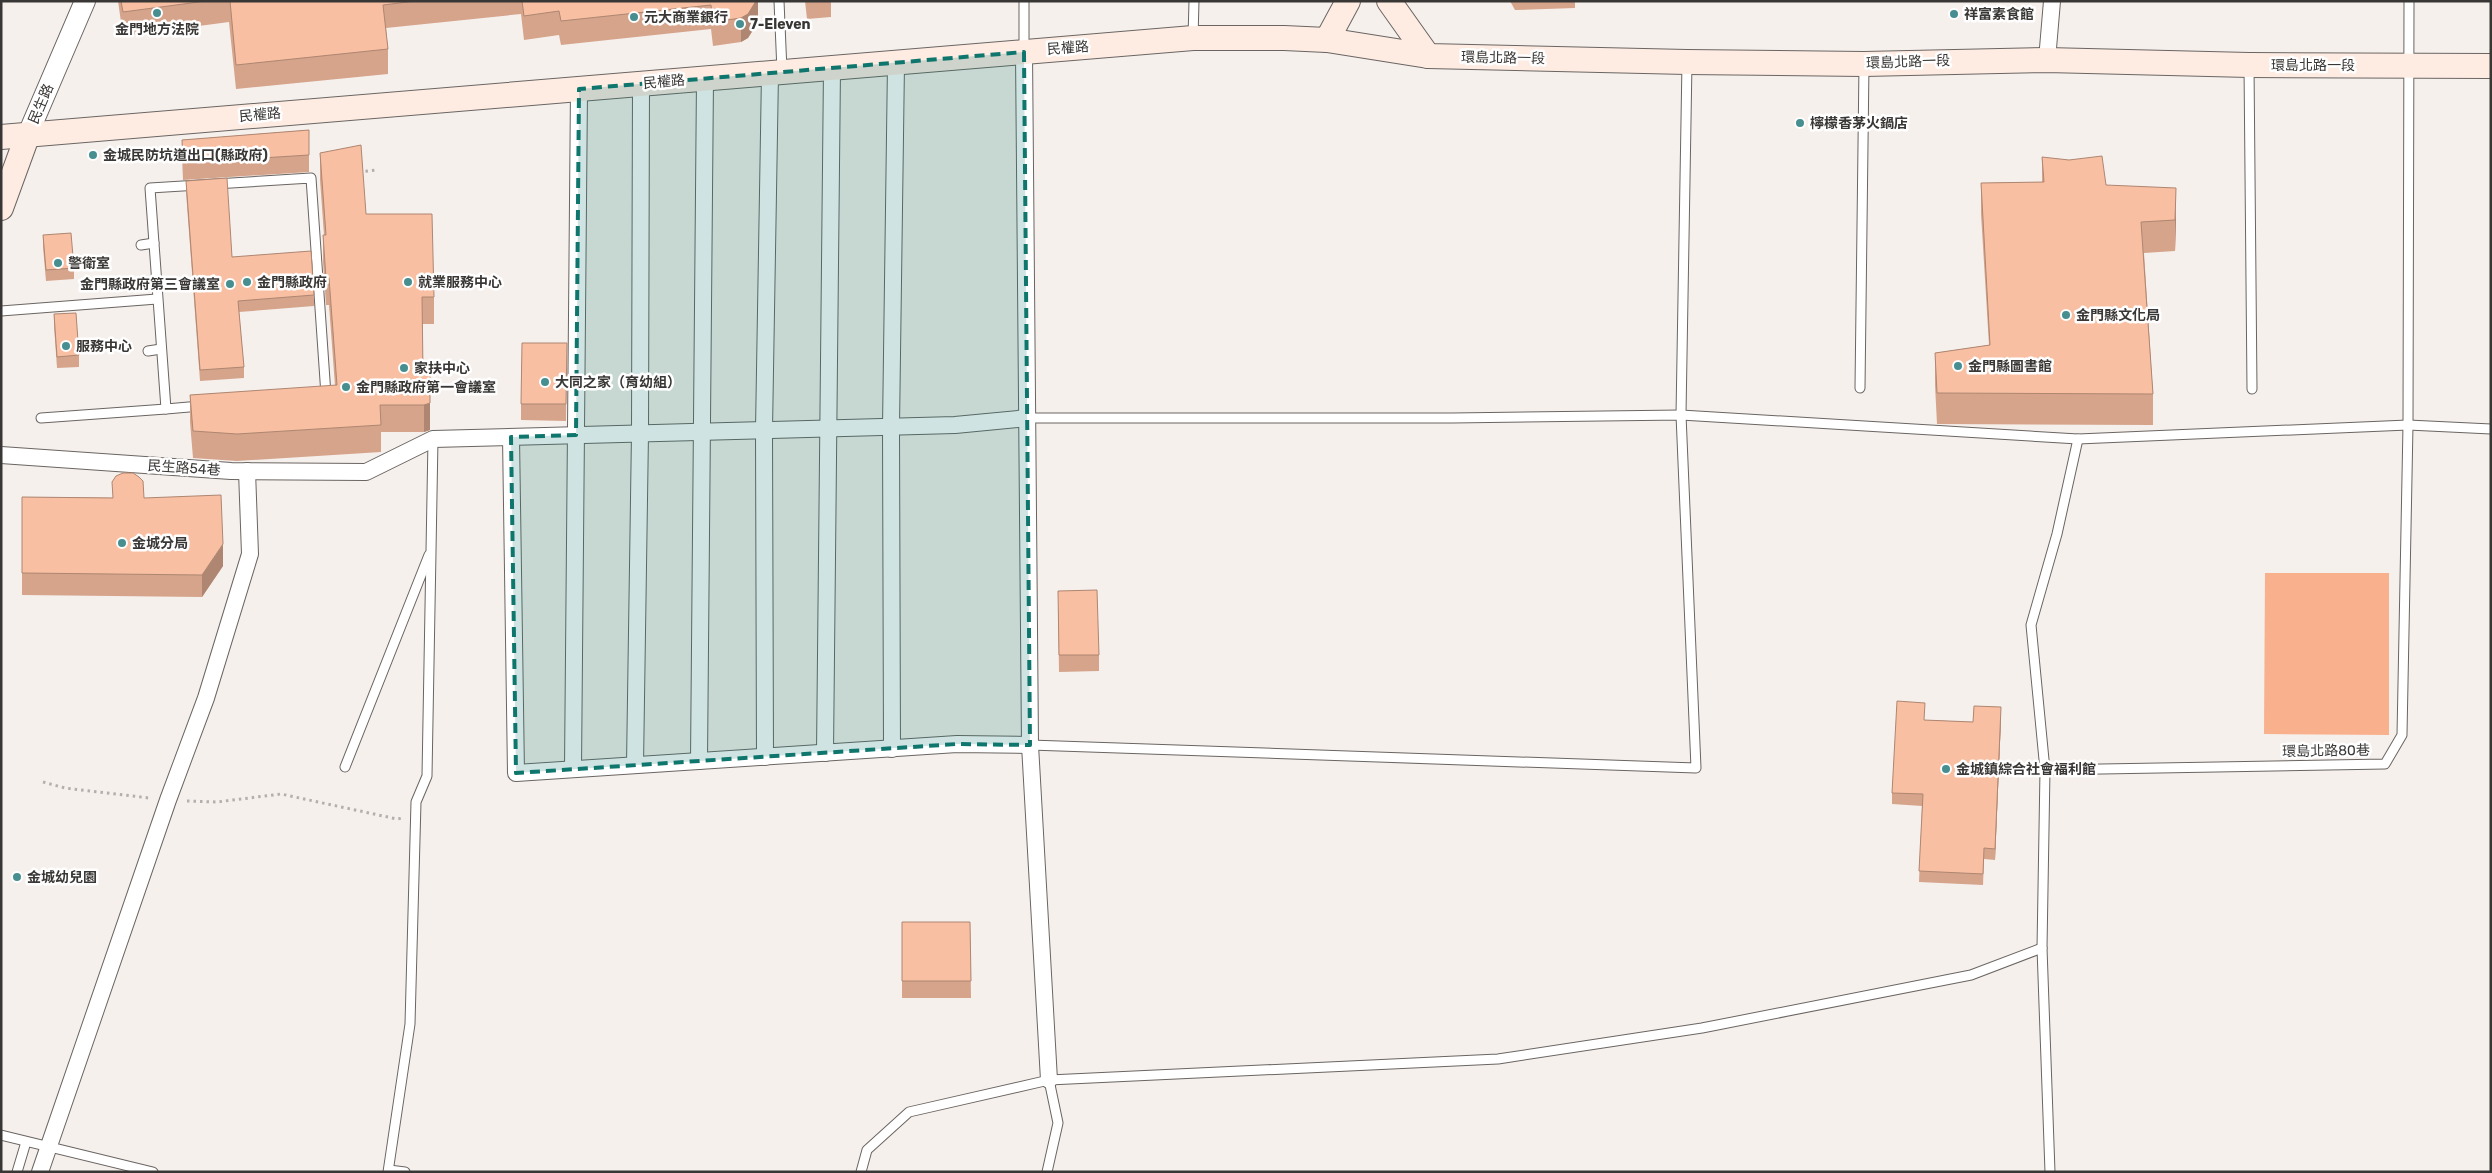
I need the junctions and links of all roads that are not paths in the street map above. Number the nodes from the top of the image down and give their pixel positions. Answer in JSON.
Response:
{"nodes":[{"id":1,"x":84,"y":1,"type":"edge"},
{"id":2,"x":779,"y":1,"type":"edge"},
{"id":3,"x":1024,"y":1,"type":"edge"},
{"id":4,"x":1194,"y":1,"type":"edge"},
{"id":5,"x":1348,"y":1,"type":"edge"},
{"id":6,"x":1389,"y":1,"type":"edge"},
{"id":7,"x":2052,"y":1,"type":"edge"},
{"id":8,"x":2410,"y":1,"type":"edge"},
{"id":9,"x":1193,"y":38,"type":"junction"},
{"id":10,"x":1327,"y":40,"type":"junction"},
{"id":11,"x":1024,"y":52,"type":"junction"},
{"id":12,"x":1428,"y":56,"type":"junction"},
{"id":13,"x":2047,"y":60,"type":"junction"},
{"id":14,"x":1687,"y":62,"type":"junction"},
{"id":15,"x":896,"y":63,"type":"junction"},
{"id":16,"x":1864,"y":64,"type":"junction"},
{"id":17,"x":2409,"y":64,"type":"junction"},
{"id":18,"x":2249,"y":65,"type":"junction"},
{"id":19,"x":2491,"y":66,"type":"edge"},
{"id":20,"x":832,"y":68,"type":"junction"},
{"id":21,"x":776,"y":73,"type":"junction"},
{"id":22,"x":705,"y":79,"type":"junction"},
{"id":23,"x":641,"y":84,"type":"junction"},
{"id":24,"x":579,"y":89,"type":"junction"},
{"id":25,"x":28,"y":134,"type":"junction"},
{"id":26,"x":1,"y":137,"type":"edge"},
{"id":27,"x":321,"y":172,"type":"edge"},
{"id":28,"x":311,"y":178,"type":"junction"},
{"id":29,"x":1,"y":208,"type":"edge"},
{"id":30,"x":154,"y":244,"type":"junction"},
{"id":31,"x":141,"y":245,"type":"dead end"},
{"id":32,"x":157,"y":299,"type":"junction"},
{"id":33,"x":1,"y":310,"type":"edge"},
{"id":34,"x":161,"y":349,"type":"junction"},
{"id":35,"x":148,"y":351,"type":"dead end"},
{"id":36,"x":280,"y":386,"type":"dead end"},
{"id":37,"x":1860,"y":388,"type":"dead end"},
{"id":38,"x":2252,"y":389,"type":"dead end"},
{"id":39,"x":280,"y":399,"type":"junction"},
{"id":40,"x":166,"y":410,"type":"junction"},
{"id":41,"x":1681,"y":415,"type":"junction"},
{"id":42,"x":41,"y":418,"type":"dead end"},
{"id":43,"x":1028,"y":418,"type":"junction"},
{"id":44,"x":2408,"y":425,"type":"junction"},
{"id":45,"x":891,"y":427,"type":"junction"},
{"id":46,"x":828,"y":428,"type":"junction"},
{"id":47,"x":2491,"y":429,"type":"edge"},
{"id":48,"x":764,"y":430,"type":"junction"},
{"id":49,"x":702,"y":432,"type":"junction"},
{"id":50,"x":640,"y":433,"type":"junction"},
{"id":51,"x":576,"y":435,"type":"junction"},
{"id":52,"x":511,"y":437,"type":"junction"},
{"id":53,"x":433,"y":438,"type":"junction"},
{"id":54,"x":2078,"y":440,"type":"junction"},
{"id":55,"x":1,"y":456,"type":"edge"},
{"id":56,"x":247,"y":471,"type":"junction"},
{"id":57,"x":431,"y":550,"type":"junction"},
{"id":58,"x":1030,"y":746,"type":"junction"},
{"id":59,"x":892,"y":749,"type":"junction"},
{"id":60,"x":825,"y":753,"type":"junction"},
{"id":61,"x":765,"y":757,"type":"junction"},
{"id":62,"x":699,"y":761,"type":"junction"},
{"id":63,"x":635,"y":765,"type":"junction"},
{"id":64,"x":345,"y":767,"type":"dead end"},
{"id":65,"x":573,"y":769,"type":"junction"},
{"id":66,"x":2044,"y":770,"type":"junction"},
{"id":67,"x":2042,"y":948,"type":"junction"},
{"id":68,"x":1049,"y":1080,"type":"junction"},
{"id":69,"x":1,"y":1136,"type":"edge"},
{"id":70,"x":26,"y":1142,"type":"junction"},
{"id":71,"x":48,"y":1147,"type":"junction"},
{"id":72,"x":388,"y":1171,"type":"edge"},
{"id":73,"x":17,"y":1172,"type":"edge"},
{"id":74,"x":40,"y":1172,"type":"edge"},
{"id":75,"x":153,"y":1172,"type":"edge"},
{"id":76,"x":405,"y":1172,"type":"edge"},
{"id":77,"x":861,"y":1172,"type":"edge"},
{"id":78,"x":1047,"y":1172,"type":"edge"},
{"id":79,"x":2050,"y":1172,"type":"edge"}],
"edges":[{"from":1,"to":25,"type":"street","name":"民生路"},
{"from":2,"to":21,"type":"lane"},
{"from":3,"to":11,"type":"lane"},
{"from":4,"to":9,"type":"lane"},
{"from":5,"to":10,"type":"main road"},
{"from":6,"to":12,"type":"main road"},
{"from":7,"to":13,"type":"street"},
{"from":8,"to":17,"type":"lane"},
{"from":9,"to":10,"type":"main road","name":"民權路"},
{"from":9,"to":11,"type":"main road","name":"民權路"},
{"from":10,"to":12,"type":"main road","name":"環島北路一段"},
{"from":11,"to":15,"type":"main road","name":"民權路"},
{"from":11,"to":43,"type":"street"},
{"from":12,"to":14,"type":"main road","name":"環島北路一段"},
{"from":13,"to":16,"type":"main road","name":"環島北路一段"},
{"from":13,"to":18,"type":"main road","name":"環島北路一段"},
{"from":14,"to":16,"type":"main road","name":"環島北路一段"},
{"from":14,"to":41,"type":"lane"},
{"from":15,"to":20,"type":"main road","name":"民權路"},
{"from":15,"to":45,"type":"street"},
{"from":16,"to":37,"type":"lane"},
{"from":17,"to":18,"type":"main road","name":"環島北路一段"},
{"from":17,"to":19,"type":"main road","name":"環島北路一段"},
{"from":17,"to":44,"type":"lane"},
{"from":18,"to":38,"type":"lane"},
{"from":20,"to":21,"type":"main road","name":"民權路"},
{"from":20,"to":46,"type":"street"},
{"from":21,"to":22,"type":"main road","name":"民權路"},
{"from":21,"to":48,"type":"street"},
{"from":22,"to":23,"type":"main road","name":"民權路"},
{"from":22,"to":49,"type":"street"},
{"from":23,"to":24,"type":"main road","name":"民權路"},
{"from":23,"to":50,"type":"street"},
{"from":24,"to":25,"type":"main road","name":"民權路"},
{"from":24,"to":51,"type":"street"},
{"from":25,"to":26,"type":"main road","name":"民權路"},
{"from":25,"to":29,"type":"main road","name":"民生路"},
{"from":27,"to":28,"type":"lane"},
{"from":28,"to":30,"type":"lane"},
{"from":28,"to":39,"type":"lane"},
{"from":30,"to":31,"type":"lane"},
{"from":30,"to":32,"type":"lane"},
{"from":32,"to":33,"type":"lane"},
{"from":32,"to":34,"type":"lane"},
{"from":34,"to":35,"type":"lane"},
{"from":34,"to":40,"type":"lane"},
{"from":36,"to":39,"type":"lane"},
{"from":39,"to":40,"type":"lane"},
{"from":40,"to":42,"type":"lane"},
{"from":41,"to":43,"type":"lane"},
{"from":41,"to":54,"type":"lane"},
{"from":41,"to":58,"type":"lane"},
{"from":43,"to":45,"type":"street"},
{"from":43,"to":58,"type":"street"},
{"from":44,"to":47,"type":"lane"},
{"from":44,"to":54,"type":"lane"},
{"from":44,"to":66,"type":"lane","name":"環島北路80巷"},
{"from":45,"to":46,"type":"street"},
{"from":45,"to":59,"type":"street"},
{"from":46,"to":48,"type":"street"},
{"from":46,"to":60,"type":"street"},
{"from":48,"to":49,"type":"street"},
{"from":48,"to":61,"type":"street"},
{"from":49,"to":50,"type":"street"},
{"from":49,"to":62,"type":"street"},
{"from":50,"to":51,"type":"street"},
{"from":50,"to":63,"type":"street"},
{"from":51,"to":52,"type":"street"},
{"from":51,"to":65,"type":"street"},
{"from":52,"to":53,"type":"street"},
{"from":52,"to":65,"type":"street"},
{"from":53,"to":56,"type":"street","name":"民生路54巷"},
{"from":53,"to":57,"type":"lane"},
{"from":54,"to":66,"type":"lane"},
{"from":55,"to":56,"type":"street","name":"民生路54巷"},
{"from":56,"to":71,"type":"street"},
{"from":57,"to":64,"type":"lane"},
{"from":57,"to":72,"type":"lane"},
{"from":58,"to":59,"type":"street"},
{"from":58,"to":68,"type":"street"},
{"from":59,"to":60,"type":"street"},
{"from":60,"to":61,"type":"street"},
{"from":61,"to":62,"type":"street"},
{"from":62,"to":63,"type":"street"},
{"from":63,"to":65,"type":"street"},
{"from":66,"to":67,"type":"lane"},
{"from":67,"to":68,"type":"lane"},
{"from":67,"to":79,"type":"lane"},
{"from":68,"to":77,"type":"lane"},
{"from":68,"to":78,"type":"lane"},
{"from":69,"to":70,"type":"lane"},
{"from":70,"to":71,"type":"lane"},
{"from":70,"to":73,"type":"lane"},
{"from":71,"to":74,"type":"street"},
{"from":71,"to":75,"type":"lane"},
{"from":72,"to":76,"type":"lane"}]}
